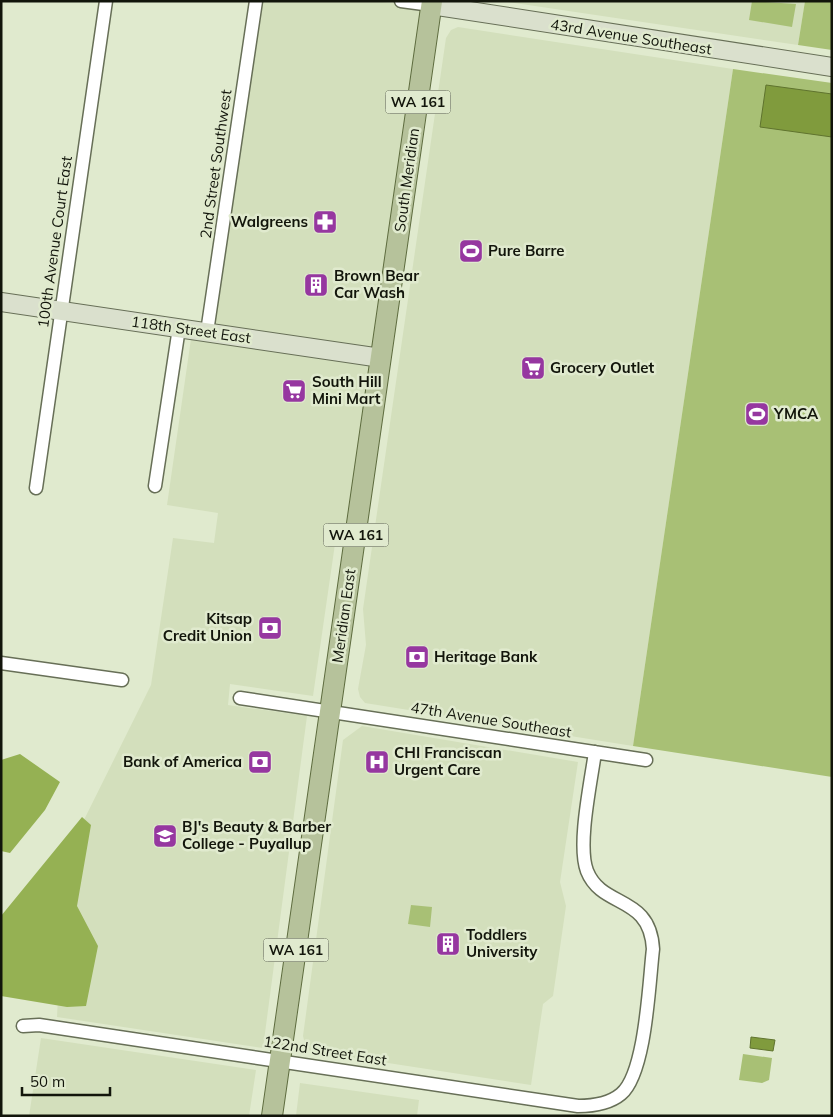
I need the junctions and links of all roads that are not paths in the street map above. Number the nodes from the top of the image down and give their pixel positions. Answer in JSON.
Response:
{"nodes":[{"id":1,"x":106,"y":1,"type":"edge"},
{"id":2,"x":256,"y":1,"type":"edge"},
{"id":3,"x":401,"y":1,"type":"edge"},
{"id":4,"x":432,"y":3,"type":"edge"},
{"id":5,"x":832,"y":68,"type":"edge"},
{"id":6,"x":1,"y":302,"type":"edge"},
{"id":7,"x":62,"y":311,"type":"junction"},
{"id":8,"x":179,"y":328,"type":"junction"},
{"id":9,"x":207,"y":332,"type":"junction"},
{"id":10,"x":381,"y":358,"type":"junction"},
{"id":11,"x":155,"y":486,"type":"dead end"},
{"id":12,"x":36,"y":488,"type":"dead end"},
{"id":13,"x":1,"y":662,"type":"edge"},
{"id":14,"x":122,"y":680,"type":"dead end"},
{"id":15,"x":240,"y":698,"type":"dead end"},
{"id":16,"x":330,"y":712,"type":"junction"},
{"id":17,"x":595,"y":752,"type":"junction"},
{"id":18,"x":646,"y":760,"type":"dead end"},
{"id":19,"x":23,"y":1026,"type":"dead end"},
{"id":20,"x":280,"y":1061,"type":"junction"},
{"id":21,"x":272,"y":1116,"type":"edge"}],
"edges":[{"from":1,"to":7,"type":"street","name":"100th Avenue Court East"},
{"from":2,"to":9,"type":"street","name":"2nd Street Southwest"},
{"from":3,"to":4,"type":"street"},
{"from":4,"to":5,"type":"street","name":"43rd Avenue Southeast"},
{"from":4,"to":10,"type":"main road","name":"South Meridian","number":"WA 161"},
{"from":6,"to":7,"type":"street","name":"118th Street East"},
{"from":7,"to":8,"type":"street","name":"118th Street East"},
{"from":7,"to":12,"type":"street","name":"100th Avenue Court East"},
{"from":8,"to":9,"type":"street","name":"118th Street East"},
{"from":8,"to":11,"type":"street"},
{"from":9,"to":10,"type":"street","name":"118th Street East"},
{"from":10,"to":16,"type":"main road","name":"Meridian East","number":"WA 161"},
{"from":13,"to":14,"type":"street"},
{"from":15,"to":16,"type":"street","name":"47th Avenue Southeast"},
{"from":16,"to":17,"type":"street","name":"47th Avenue Southeast"},
{"from":16,"to":20,"type":"main road","name":"Meridian East","number":"WA 161"},
{"from":17,"to":18,"type":"street","name":"47th Avenue Southeast"},
{"from":17,"to":20,"type":"street","name":"122nd Street East"},
{"from":19,"to":20,"type":"street","name":"122nd Street East"},
{"from":20,"to":21,"type":"main road","number":"WA 161"}]}
